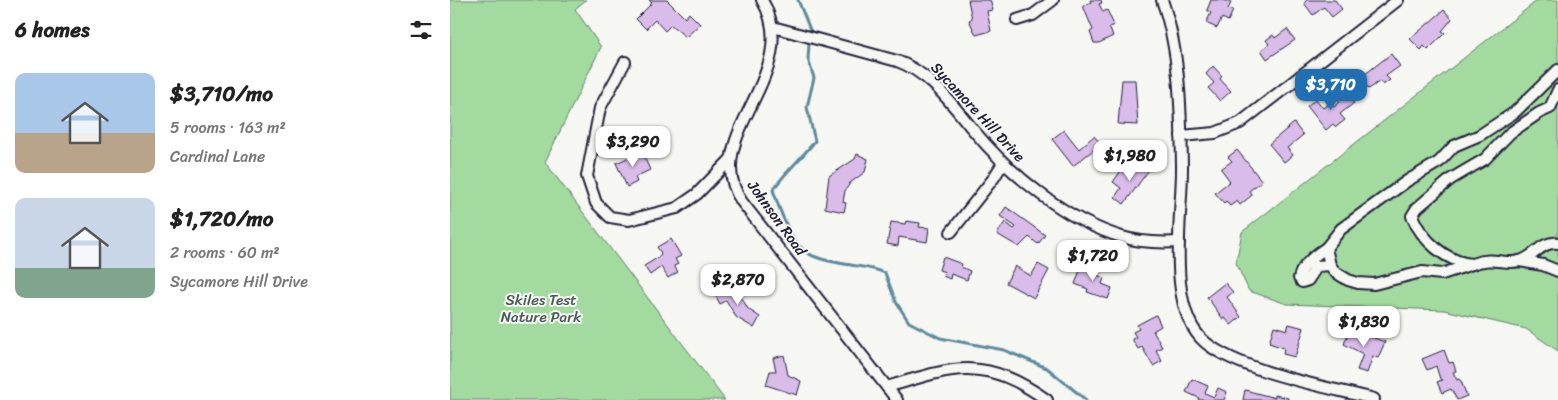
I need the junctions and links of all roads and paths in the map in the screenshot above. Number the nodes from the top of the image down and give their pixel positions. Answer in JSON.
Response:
{"nodes":[{"id":1,"x":762,"y":0,"type":"edge"},
{"id":2,"x":1053,"y":0,"type":"edge"},
{"id":3,"x":1162,"y":0,"type":"edge"},
{"id":4,"x":1398,"y":0,"type":"edge"},
{"id":5,"x":1017,"y":20,"type":"dead end"},
{"id":6,"x":773,"y":27,"type":"junction"},
{"id":7,"x":625,"y":62,"type":"dead end"},
{"id":8,"x":1558,"y":70,"type":"edge"},
{"id":9,"x":1558,"y":90,"type":"edge"},
{"id":10,"x":1181,"y":136,"type":"junction"},
{"id":11,"x":731,"y":159,"type":"junction"},
{"id":12,"x":1003,"y":163,"type":"junction"},
{"id":13,"x":951,"y":232,"type":"dead end"},
{"id":14,"x":1179,"y":242,"type":"junction"},
{"id":15,"x":1558,"y":243,"type":"edge"},
{"id":16,"x":1326,"y":248,"type":"junction"},
{"id":17,"x":1519,"y":261,"type":"junction"},
{"id":18,"x":1472,"y":264,"type":"junction"},
{"id":19,"x":1330,"y":265,"type":"junction"},
{"id":20,"x":1558,"y":271,"type":"edge"},
{"id":21,"x":887,"y":387,"type":"junction"},
{"id":22,"x":1374,"y":399,"type":"edge"},
{"id":23,"x":897,"y":400,"type":"edge"},
{"id":24,"x":1047,"y":400,"type":"edge"}],
"edges":[{"from":1,"to":6,"type":"street","name":"Johnson Road"},
{"from":2,"to":5,"type":"street"},
{"from":3,"to":10,"type":"street"},
{"from":4,"to":10,"type":"street"},
{"from":6,"to":11,"type":"street","name":"Johnson Road"},
{"from":6,"to":12,"type":"street","name":"Sycamore Hill Drive"},
{"from":7,"to":11,"type":"street"},
{"from":8,"to":16,"type":"street"},
{"from":9,"to":18,"type":"street"},
{"from":10,"to":14,"type":"street"},
{"from":11,"to":21,"type":"street","name":"Johnson Road"},
{"from":12,"to":13,"type":"street"},
{"from":12,"to":14,"type":"street","name":"Sycamore Hill Drive"},
{"from":14,"to":22,"type":"street"},
{"from":15,"to":17,"type":"street"},
{"from":16,"to":19,"type":"street"},
{"from":16,"to":19,"type":"street"},
{"from":17,"to":18,"type":"street"},
{"from":17,"to":20,"type":"street"},
{"from":18,"to":19,"type":"street"},
{"from":21,"to":23,"type":"street","name":"Johnson Road"},
{"from":21,"to":24,"type":"street"}]}
